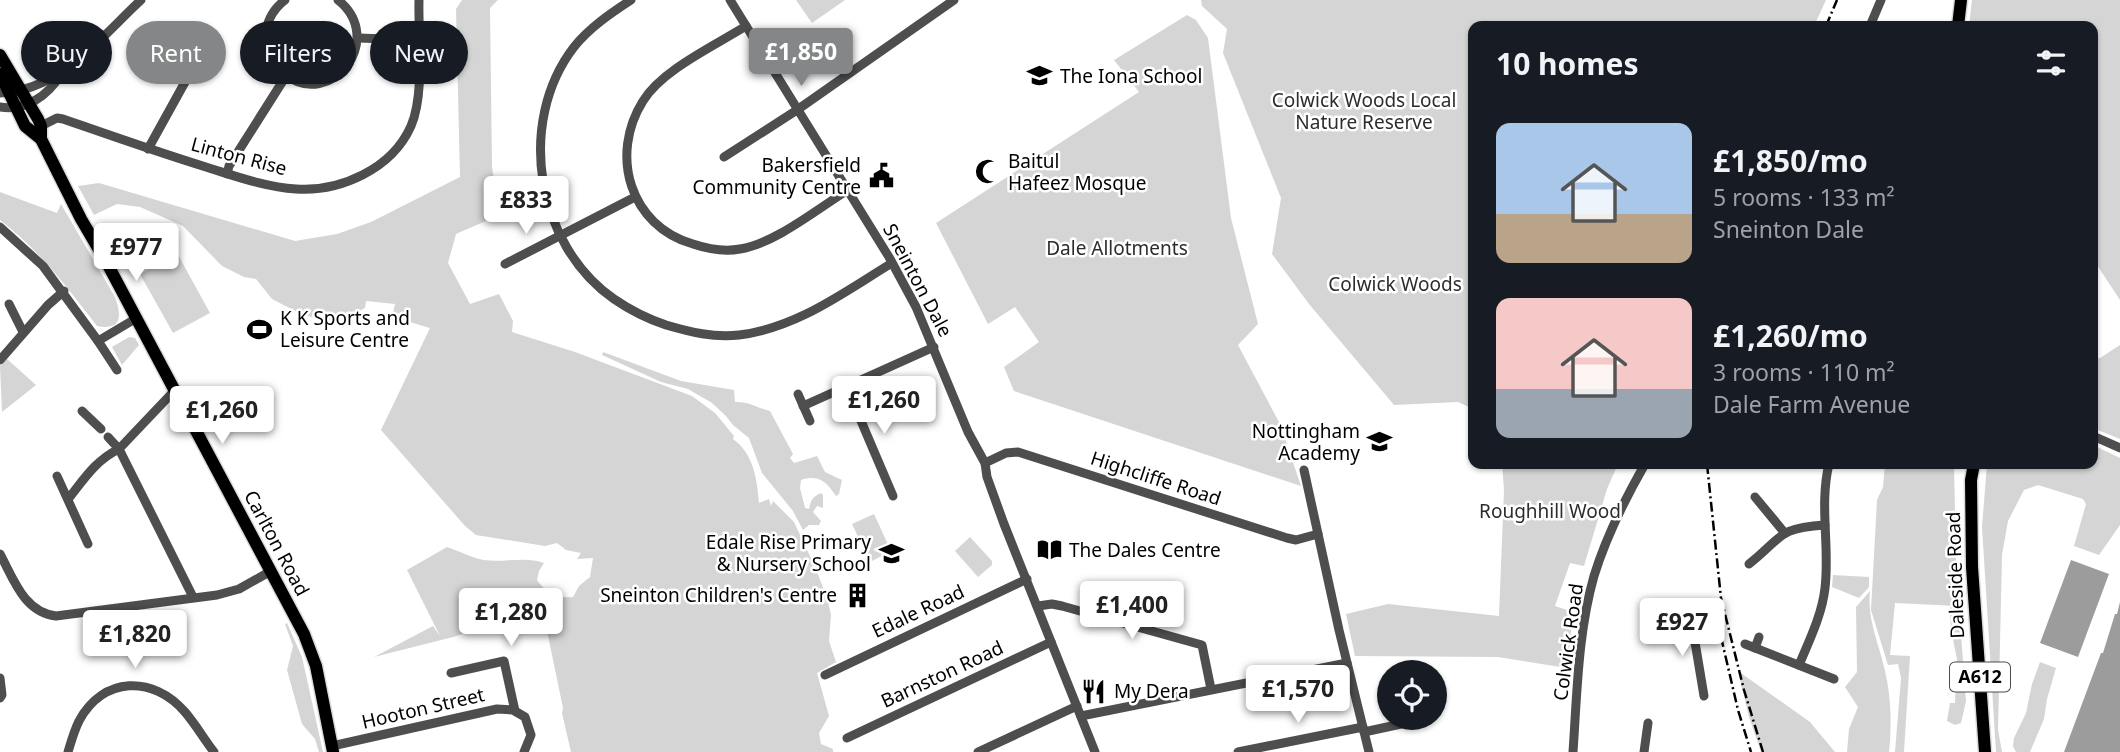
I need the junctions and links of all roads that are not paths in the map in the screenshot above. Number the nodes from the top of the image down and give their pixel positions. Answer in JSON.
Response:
{"nodes":[{"id":1,"x":141,"y":0,"type":"edge"},
{"id":2,"x":285,"y":0,"type":"edge"},
{"id":3,"x":338,"y":0,"type":"edge"},
{"id":4,"x":419,"y":0,"type":"edge"},
{"id":5,"x":631,"y":0,"type":"edge"},
{"id":6,"x":730,"y":0,"type":"edge"},
{"id":7,"x":954,"y":0,"type":"edge"},
{"id":8,"x":1881,"y":0,"type":"edge"},
{"id":9,"x":1961,"y":0,"type":"edge"},
{"id":10,"x":270,"y":21,"type":"edge"},
{"id":11,"x":418,"y":21,"type":"edge"},
{"id":12,"x":1872,"y":21,"type":"edge"},
{"id":13,"x":1959,"y":21,"type":"edge"},
{"id":14,"x":746,"y":26,"type":"junction"},
{"id":15,"x":112,"y":27,"type":"edge"},
{"id":16,"x":358,"y":38,"type":"junction"},
{"id":17,"x":370,"y":38,"type":"edge"},
{"id":18,"x":356,"y":45,"type":"edge"},
{"id":19,"x":0,"y":55,"type":"edge"},
{"id":20,"x":0,"y":74,"type":"edge"},
{"id":21,"x":40,"y":84,"type":"edge"},
{"id":22,"x":56,"y":84,"type":"edge"},
{"id":23,"x":184,"y":84,"type":"edge"},
{"id":24,"x":281,"y":84,"type":"edge"},
{"id":25,"x":419,"y":84,"type":"edge"},
{"id":26,"x":10,"y":92,"type":"edge"},
{"id":27,"x":29,"y":104,"type":"junction"},
{"id":28,"x":0,"y":107,"type":"edge"},
{"id":29,"x":16,"y":109,"type":"junction"},
{"id":30,"x":797,"y":110,"type":"junction"},
{"id":31,"x":41,"y":133,"type":"junction"},
{"id":32,"x":148,"y":149,"type":"junction"},
{"id":33,"x":724,"y":157,"type":"dead end"},
{"id":34,"x":227,"y":174,"type":"junction"},
{"id":35,"x":848,"y":190,"type":"junction"},
{"id":36,"x":635,"y":197,"type":"junction"},
{"id":37,"x":0,"y":228,"type":"edge"},
{"id":38,"x":560,"y":237,"type":"junction"},
{"id":39,"x":892,"y":262,"type":"junction"},
{"id":40,"x":505,"y":264,"type":"dead end"},
{"id":41,"x":64,"y":291,"type":"junction"},
{"id":42,"x":1,"y":317,"type":"edge"},
{"id":43,"x":135,"y":319,"type":"junction"},
{"id":44,"x":23,"y":332,"type":"junction"},
{"id":45,"x":98,"y":341,"type":"junction"},
{"id":46,"x":934,"y":347,"type":"junction"},
{"id":47,"x":0,"y":360,"type":"edge"},
{"id":48,"x":117,"y":370,"type":"dead end"},
{"id":49,"x":847,"y":387,"type":"junction"},
{"id":50,"x":175,"y":390,"type":"junction"},
{"id":51,"x":798,"y":394,"type":"dead end"},
{"id":52,"x":803,"y":406,"type":"junction"},
{"id":53,"x":82,"y":411,"type":"dead end"},
{"id":54,"x":810,"y":421,"type":"dead end"},
{"id":55,"x":2098,"y":438,"type":"edge"},
{"id":56,"x":2120,"y":447,"type":"edge"},
{"id":57,"x":119,"y":449,"type":"junction"},
{"id":58,"x":985,"y":463,"type":"junction"},
{"id":59,"x":1642,"y":469,"type":"edge"},
{"id":60,"x":1828,"y":469,"type":"edge"},
{"id":61,"x":1969,"y":469,"type":"edge"},
{"id":62,"x":1973,"y":469,"type":"edge"},
{"id":63,"x":1304,"y":470,"type":"dead end"},
{"id":64,"x":57,"y":476,"type":"dead end"},
{"id":65,"x":1971,"y":480,"type":"junction"},
{"id":66,"x":893,"y":496,"type":"dead end"},
{"id":67,"x":69,"y":498,"type":"junction"},
{"id":68,"x":1752,"y":511,"type":"dead end"},
{"id":69,"x":1825,"y":525,"type":"junction"},
{"id":70,"x":1784,"y":532,"type":"junction"},
{"id":71,"x":1318,"y":534,"type":"junction"},
{"id":72,"x":88,"y":544,"type":"dead end"},
{"id":73,"x":0,"y":554,"type":"edge"},
{"id":74,"x":1758,"y":557,"type":"junction"},
{"id":75,"x":1749,"y":564,"type":"dead end"},
{"id":76,"x":1765,"y":566,"type":"dead end"},
{"id":77,"x":271,"y":571,"type":"junction"},
{"id":78,"x":1027,"y":579,"type":"junction"},
{"id":79,"x":193,"y":597,"type":"junction"},
{"id":80,"x":1038,"y":606,"type":"junction"},
{"id":81,"x":1683,"y":614,"type":"dead end"},
{"id":82,"x":1759,"y":637,"type":"dead end"},
{"id":83,"x":1051,"y":642,"type":"junction"},
{"id":84,"x":1347,"y":663,"type":"junction"},
{"id":85,"x":1799,"y":666,"type":"junction"},
{"id":86,"x":451,"y":673,"type":"dead end"},
{"id":87,"x":1820,"y":674,"type":"junction"},
{"id":88,"x":825,"y":675,"type":"dead end"},
{"id":89,"x":0,"y":678,"type":"edge"},
{"id":90,"x":1834,"y":679,"type":"dead end"},
{"id":91,"x":1816,"y":685,"type":"dead end"},
{"id":92,"x":1211,"y":689,"type":"junction"},
{"id":93,"x":1704,"y":696,"type":"dead end"},
{"id":94,"x":0,"y":698,"type":"edge"},
{"id":95,"x":1077,"y":706,"type":"junction"},
{"id":96,"x":515,"y":711,"type":"junction"},
{"id":97,"x":1081,"y":716,"type":"junction"},
{"id":98,"x":1648,"y":723,"type":"dead end"},
{"id":99,"x":1377,"y":727,"type":"edge"},
{"id":100,"x":1363,"y":730,"type":"junction"},
{"id":101,"x":848,"y":738,"type":"dead end"},
{"id":102,"x":332,"y":749,"type":"edge"},
{"id":103,"x":68,"y":752,"type":"edge"},
{"id":104,"x":214,"y":752,"type":"edge"},
{"id":105,"x":524,"y":752,"type":"edge"},
{"id":106,"x":978,"y":752,"type":"edge"},
{"id":107,"x":1095,"y":752,"type":"edge"},
{"id":108,"x":1238,"y":752,"type":"edge"},
{"id":109,"x":1369,"y":752,"type":"edge"},
{"id":110,"x":1573,"y":752,"type":"edge"},
{"id":111,"x":1644,"y":752,"type":"edge"},
{"id":112,"x":1985,"y":752,"type":"edge"}],
"edges":[{"from":1,"to":15,"type":"street"},
{"from":2,"to":10,"type":"street"},
{"from":3,"to":16,"type":"street"},
{"from":4,"to":11,"type":"street","name":"Linton Rise"},
{"from":5,"to":38,"type":"street"},
{"from":6,"to":14,"type":"street","name":"Sneinton Dale"},
{"from":7,"to":30,"type":"street"},
{"from":8,"to":12,"type":"street"},
{"from":9,"to":13,"type":"main road"},
{"from":14,"to":30,"type":"street","name":"Sneinton Dale"},
{"from":14,"to":36,"type":"street"},
{"from":16,"to":17,"type":"street"},
{"from":16,"to":18,"type":"street"},
{"from":19,"to":26,"type":"main road","name":"Carlton Road"},
{"from":20,"to":26,"type":"main road","name":"Carlton Road"},
{"from":21,"to":26,"type":"street"},
{"from":22,"to":27,"type":"street"},
{"from":23,"to":32,"type":"street"},
{"from":24,"to":34,"type":"street"},
{"from":25,"to":34,"type":"street","name":"Linton Rise"},
{"from":26,"to":27,"type":"main road","name":"Carlton Road"},
{"from":26,"to":29,"type":"main road","name":"Carlton Road"},
{"from":27,"to":29,"type":"street"},
{"from":27,"to":31,"type":"main road","name":"Carlton Road"},
{"from":28,"to":29,"type":"street"},
{"from":29,"to":31,"type":"main road","name":"Carlton Road"},
{"from":30,"to":33,"type":"street"},
{"from":30,"to":35,"type":"street","name":"Sneinton Dale"},
{"from":31,"to":32,"type":"street","name":"Linton Rise"},
{"from":31,"to":43,"type":"main road","name":"Carlton Road"},
{"from":32,"to":34,"type":"street","name":"Linton Rise"},
{"from":35,"to":36,"type":"street"},
{"from":35,"to":39,"type":"street","name":"Sneinton Dale"},
{"from":36,"to":38,"type":"street"},
{"from":37,"to":41,"type":"street"},
{"from":38,"to":39,"type":"street"},
{"from":38,"to":40,"type":"street"},
{"from":39,"to":46,"type":"street","name":"Sneinton Dale"},
{"from":41,"to":44,"type":"street"},
{"from":41,"to":45,"type":"street"},
{"from":42,"to":44,"type":"street"},
{"from":43,"to":45,"type":"street"},
{"from":43,"to":50,"type":"main road","name":"Carlton Road"},
{"from":44,"to":47,"type":"street"},
{"from":45,"to":48,"type":"street"},
{"from":46,"to":49,"type":"street"},
{"from":46,"to":58,"type":"street","name":"Sneinton Dale"},
{"from":49,"to":52,"type":"street"},
{"from":49,"to":66,"type":"street"},
{"from":50,"to":57,"type":"street"},
{"from":50,"to":77,"type":"main road","name":"Carlton Road"},
{"from":51,"to":52,"type":"street"},
{"from":52,"to":54,"type":"street"},
{"from":53,"to":57,"type":"street"},
{"from":55,"to":56,"type":"street"},
{"from":57,"to":67,"type":"street"},
{"from":57,"to":79,"type":"street"},
{"from":58,"to":71,"type":"street","name":"Highcliffe Road"},
{"from":58,"to":78,"type":"street","name":"Sneinton Dale"},
{"from":59,"to":110,"type":"street","name":"Colwick Road"},
{"from":60,"to":69,"type":"street"},
{"from":61,"to":65,"type":"main road","name":"Daleside Road","number":"A612"},
{"from":62,"to":65,"type":"main road","name":"Daleside Road","number":"A612"},
{"from":63,"to":71,"type":"street"},
{"from":64,"to":67,"type":"street"},
{"from":65,"to":112,"type":"main road","name":"Daleside Road","number":"A612"},
{"from":67,"to":72,"type":"street"},
{"from":68,"to":70,"type":"street"},
{"from":69,"to":70,"type":"street"},
{"from":69,"to":85,"type":"street"},
{"from":70,"to":74,"type":"street"},
{"from":71,"to":84,"type":"street"},
{"from":73,"to":79,"type":"street"},
{"from":74,"to":75,"type":"street"},
{"from":74,"to":76,"type":"street"},
{"from":77,"to":79,"type":"street"},
{"from":77,"to":102,"type":"main road","name":"Carlton Road"},
{"from":78,"to":80,"type":"street","name":"Sneinton Dale"},
{"from":78,"to":88,"type":"street","name":"Edale Road"},
{"from":80,"to":83,"type":"street","name":"Sneinton Dale"},
{"from":80,"to":92,"type":"street"},
{"from":81,"to":93,"type":"street"},
{"from":82,"to":85,"type":"street"},
{"from":83,"to":95,"type":"street","name":"Sneinton Dale"},
{"from":83,"to":101,"type":"street","name":"Barnston Road"},
{"from":84,"to":92,"type":"street"},
{"from":84,"to":100,"type":"street"},
{"from":85,"to":87,"type":"street"},
{"from":86,"to":96,"type":"street"},
{"from":87,"to":90,"type":"street"},
{"from":87,"to":91,"type":"street"},
{"from":89,"to":94,"type":"street"},
{"from":92,"to":97,"type":"street"},
{"from":95,"to":97,"type":"street","name":"Sneinton Dale"},
{"from":95,"to":106,"type":"street"},
{"from":96,"to":102,"type":"street","name":"Hooton Street"},
{"from":96,"to":105,"type":"street"},
{"from":97,"to":107,"type":"street","name":"Sneinton Dale"},
{"from":98,"to":111,"type":"street"},
{"from":99,"to":100,"type":"street"},
{"from":100,"to":108,"type":"street"},
{"from":100,"to":109,"type":"street"},
{"from":103,"to":104,"type":"street"}]}
